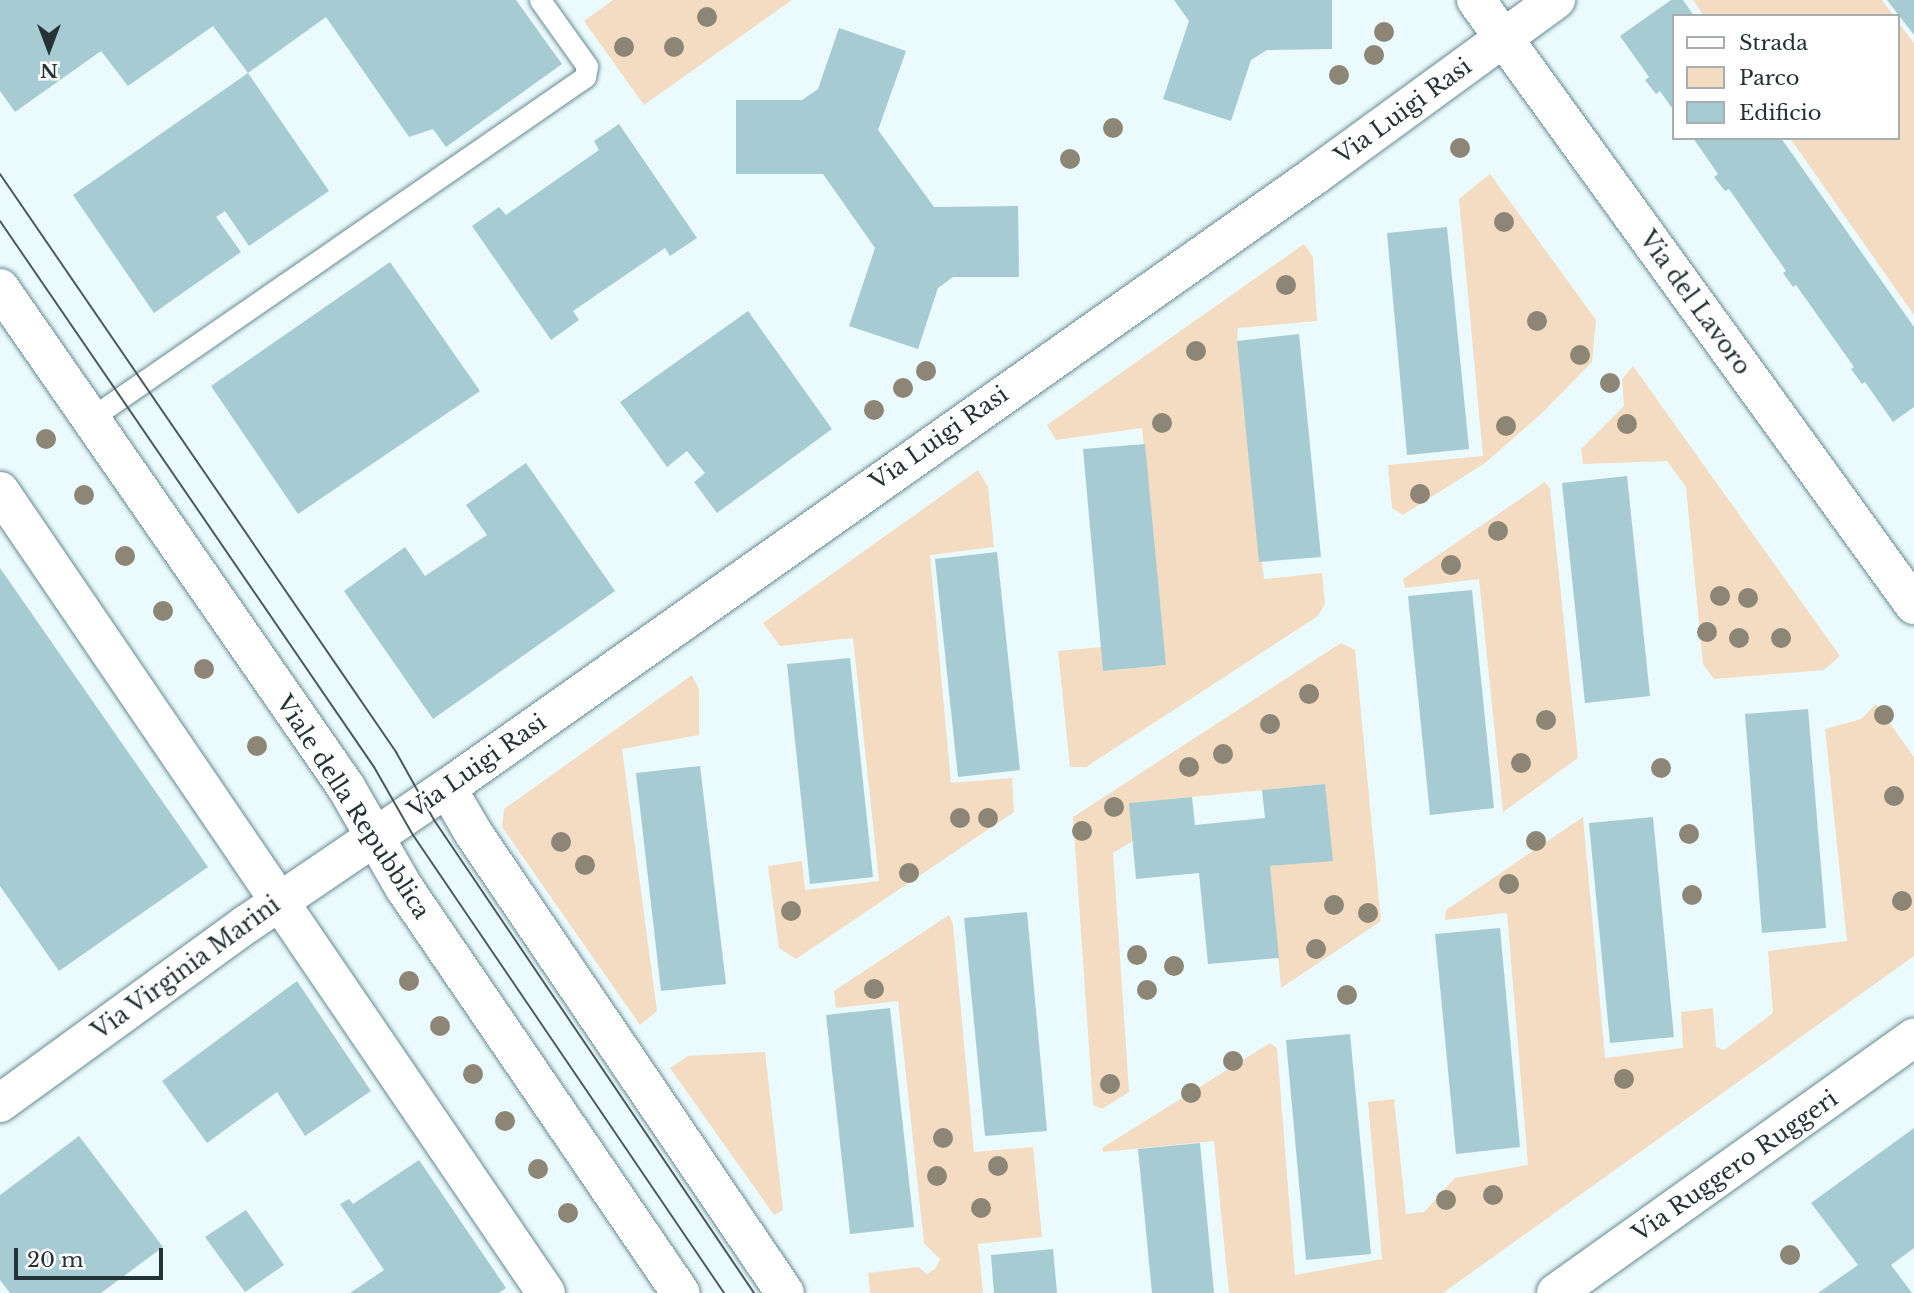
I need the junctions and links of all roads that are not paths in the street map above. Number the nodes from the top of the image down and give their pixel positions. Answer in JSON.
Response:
{"nodes":[{"id":1,"x":540,"y":0,"type":"edge"},
{"id":2,"x":1476,"y":0,"type":"edge"},
{"id":3,"x":1556,"y":0,"type":"edge"},
{"id":4,"x":1503,"y":38,"type":"junction"},
{"id":5,"x":0,"y":288,"type":"edge"},
{"id":6,"x":91,"y":418,"type":"junction"},
{"id":7,"x":0,"y":491,"type":"edge"},
{"id":8,"x":1914,"y":605,"type":"edge"},
{"id":9,"x":447,"y":788,"type":"junction"},
{"id":10,"x":374,"y":836,"type":"junction"},
{"id":11,"x":279,"y":901,"type":"junction"},
{"id":12,"x":1914,"y":1038,"type":"edge"},
{"id":13,"x":0,"y":1103,"type":"edge"},
{"id":14,"x":546,"y":1293,"type":"edge"},
{"id":15,"x":681,"y":1293,"type":"edge"},
{"id":16,"x":785,"y":1293,"type":"edge"},
{"id":17,"x":1556,"y":1293,"type":"edge"}],
"edges":[{"from":1,"to":6,"type":"lane"},
{"from":2,"to":4,"type":"street","name":"Via del Lavoro"},
{"from":3,"to":4,"type":"street","name":"Via Luigi Rasi"},
{"from":4,"to":8,"type":"street","name":"Via del Lavoro"},
{"from":4,"to":9,"type":"street","name":"Via Luigi Rasi"},
{"from":5,"to":6,"type":"street","name":"Viale della Repubblica"},
{"from":6,"to":10,"type":"street","name":"Viale della Repubblica"},
{"from":7,"to":11,"type":"street"},
{"from":9,"to":10,"type":"street","name":"Via Luigi Rasi"},
{"from":9,"to":16,"type":"street"},
{"from":10,"to":11,"type":"street","name":"Via Virginia Marini"},
{"from":10,"to":15,"type":"street","name":"Viale della Repubblica"},
{"from":11,"to":13,"type":"street","name":"Via Virginia Marini"},
{"from":11,"to":14,"type":"street"},
{"from":12,"to":17,"type":"street","name":"Via Ruggero Ruggeri"}]}
